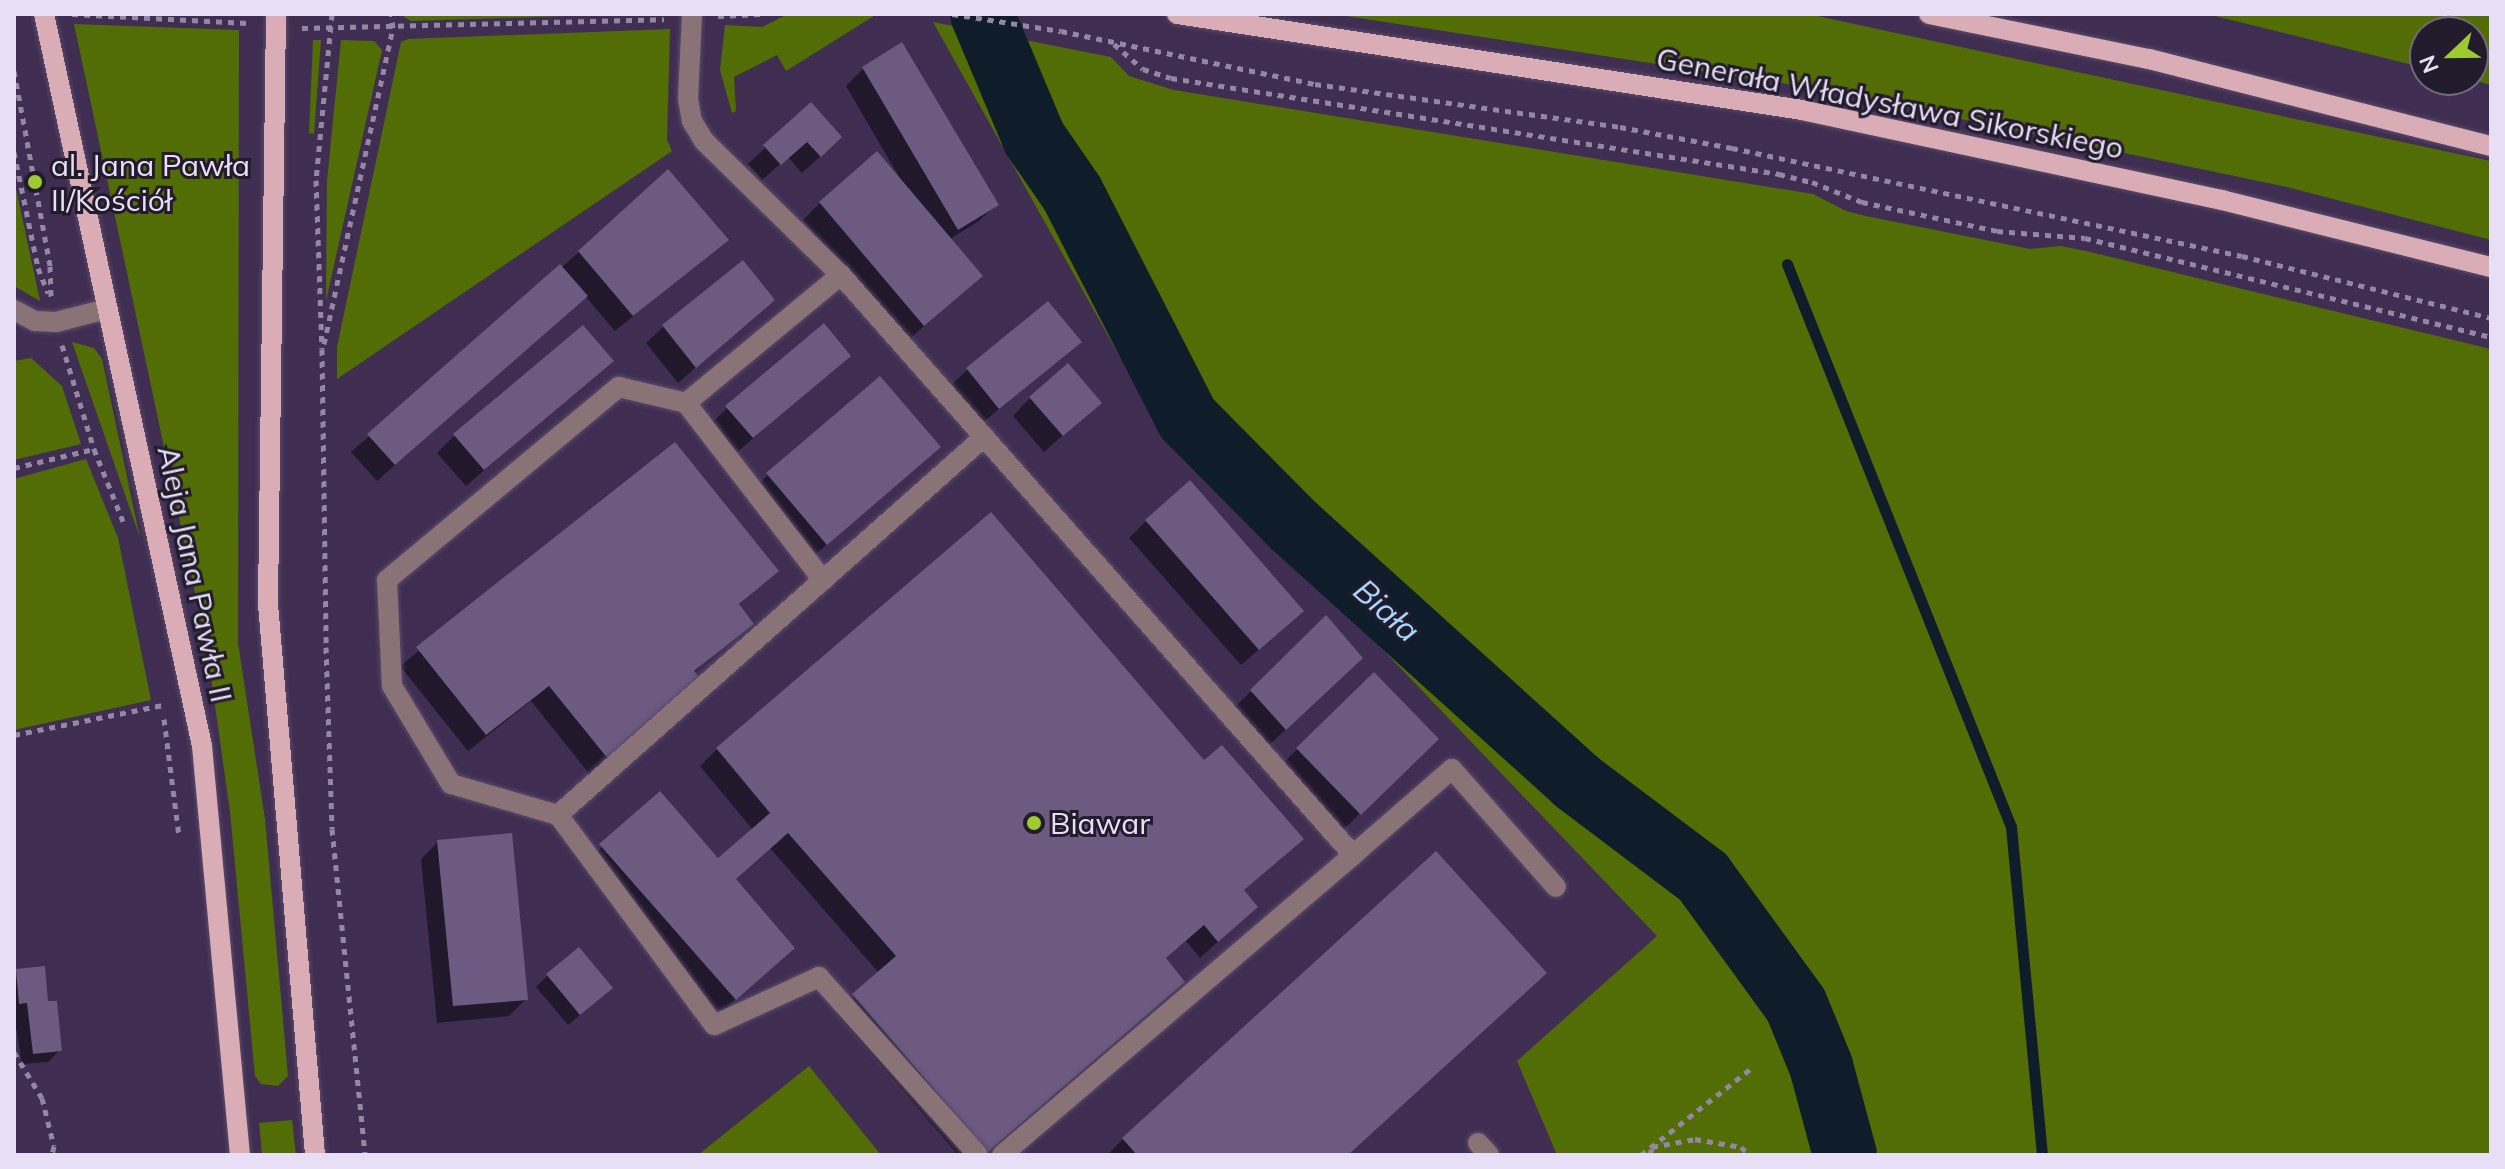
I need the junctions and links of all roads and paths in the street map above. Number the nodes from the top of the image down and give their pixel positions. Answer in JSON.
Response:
{"nodes":[{"id":1,"x":44,"y":14,"type":"edge"},
{"id":2,"x":72,"y":14,"type":"edge"},
{"id":3,"x":332,"y":14,"type":"edge"},
{"id":4,"x":391,"y":14,"type":"edge"},
{"id":5,"x":760,"y":14,"type":"edge"},
{"id":6,"x":952,"y":14,"type":"edge"},
{"id":7,"x":1177,"y":14,"type":"edge"},
{"id":8,"x":1929,"y":14,"type":"edge"},
{"id":9,"x":692,"y":16,"type":"edge"},
{"id":10,"x":276,"y":20,"type":"edge"},
{"id":11,"x":393,"y":28,"type":"junction"},
{"id":12,"x":330,"y":30,"type":"junction"},
{"id":13,"x":1114,"y":43,"type":"junction"},
{"id":14,"x":14,"y":71,"type":"edge"},
{"id":15,"x":2491,"y":146,"type":"edge"},
{"id":16,"x":14,"y":152,"type":"edge"},
{"id":17,"x":2491,"y":267,"type":"edge"},
{"id":18,"x":841,"y":275,"type":"junction"},
{"id":19,"x":107,"y":309,"type":"junction"},
{"id":20,"x":14,"y":310,"type":"edge"},
{"id":21,"x":54,"y":312,"type":"junction"},
{"id":22,"x":2491,"y":318,"type":"edge"},
{"id":23,"x":2491,"y":337,"type":"edge"},
{"id":24,"x":322,"y":349,"type":"junction"},
{"id":25,"x":686,"y":403,"type":"junction"},
{"id":26,"x":984,"y":437,"type":"junction"},
{"id":27,"x":94,"y":449,"type":"junction"},
{"id":28,"x":14,"y":468,"type":"edge"},
{"id":29,"x":127,"y":534,"type":"dead end"},
{"id":30,"x":823,"y":580,"type":"junction"},
{"id":31,"x":160,"y":690,"type":"dead end"},
{"id":32,"x":163,"y":705,"type":"junction"},
{"id":33,"x":14,"y":735,"type":"edge"},
{"id":34,"x":558,"y":815,"type":"junction"},
{"id":35,"x":180,"y":839,"type":"dead end"},
{"id":36,"x":1353,"y":855,"type":"junction"},
{"id":37,"x":1556,"y":887,"type":"dead end"},
{"id":38,"x":14,"y":1052,"type":"edge"},
{"id":39,"x":1753,"y":1067,"type":"dead end"},
{"id":40,"x":1652,"y":1147,"type":"junction"},
{"id":41,"x":52,"y":1155,"type":"edge"},
{"id":42,"x":240,"y":1155,"type":"edge"},
{"id":43,"x":315,"y":1155,"type":"edge"},
{"id":44,"x":365,"y":1155,"type":"edge"},
{"id":45,"x":978,"y":1155,"type":"edge"},
{"id":46,"x":1002,"y":1155,"type":"edge"},
{"id":47,"x":1641,"y":1155,"type":"edge"},
{"id":48,"x":1650,"y":1155,"type":"edge"},
{"id":49,"x":1750,"y":1155,"type":"edge"}],
"edges":[{"from":1,"to":19,"type":"main road","name":"Aleja Jana Pawła II"},
{"from":2,"to":10,"type":"path"},
{"from":3,"to":12,"type":"path"},
{"from":4,"to":11,"type":"path"},
{"from":5,"to":9,"type":"path"},
{"from":6,"to":13,"type":"path"},
{"from":7,"to":17,"type":"main road","name":"Generała Władysława Sikorskiego"},
{"from":8,"to":15,"type":"main road"},
{"from":9,"to":11,"type":"path"},
{"from":9,"to":18,"type":"lane"},
{"from":10,"to":12,"type":"path"},
{"from":10,"to":43,"type":"main road","name":"Aleja Jana Pawła II"},
{"from":11,"to":12,"type":"path"},
{"from":11,"to":24,"type":"path"},
{"from":12,"to":24,"type":"path"},
{"from":13,"to":22,"type":"path"},
{"from":13,"to":23,"type":"path"},
{"from":14,"to":21,"type":"path"},
{"from":16,"to":21,"type":"path"},
{"from":18,"to":25,"type":"lane"},
{"from":18,"to":26,"type":"lane"},
{"from":19,"to":21,"type":"lane"},
{"from":19,"to":42,"type":"main road","name":"Aleja Jana Pawła II"},
{"from":20,"to":21,"type":"lane"},
{"from":21,"to":27,"type":"path"},
{"from":24,"to":44,"type":"path"},
{"from":25,"to":30,"type":"lane"},
{"from":25,"to":34,"type":"lane"},
{"from":26,"to":30,"type":"lane"},
{"from":26,"to":36,"type":"lane"},
{"from":27,"to":28,"type":"path"},
{"from":27,"to":29,"type":"path"},
{"from":30,"to":34,"type":"lane"},
{"from":31,"to":32,"type":"path"},
{"from":32,"to":33,"type":"path"},
{"from":32,"to":35,"type":"path"},
{"from":34,"to":45,"type":"lane"},
{"from":36,"to":37,"type":"lane"},
{"from":36,"to":46,"type":"lane"},
{"from":38,"to":41,"type":"path"},
{"from":39,"to":40,"type":"path"},
{"from":40,"to":47,"type":"path"},
{"from":40,"to":48,"type":"path"},
{"from":40,"to":49,"type":"path"}]}
